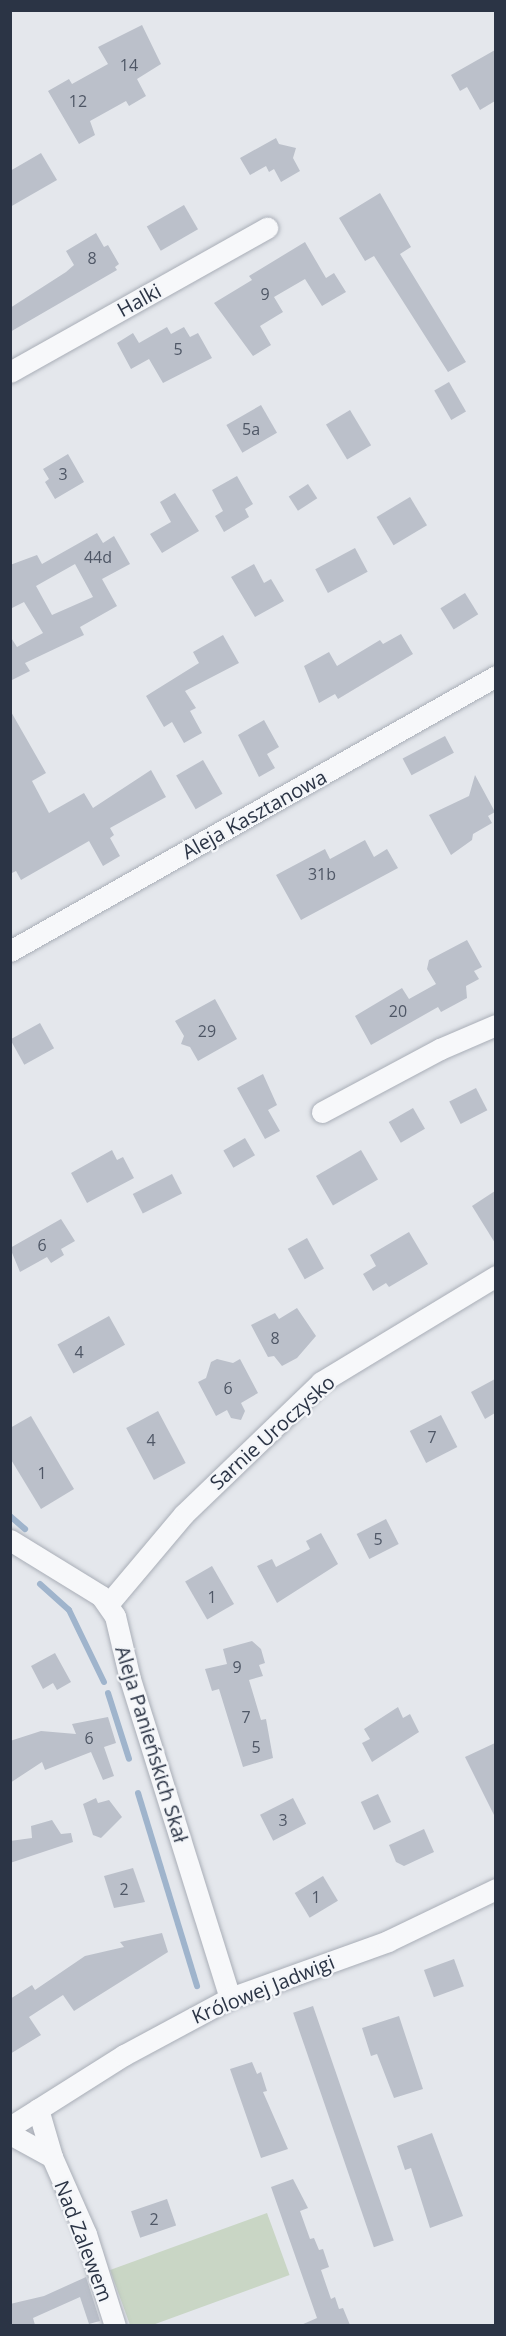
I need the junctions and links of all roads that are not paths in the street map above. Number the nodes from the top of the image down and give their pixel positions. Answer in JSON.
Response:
{"nodes":[{"id":1,"x":267,"y":228,"type":"dead end"},
{"id":2,"x":10,"y":372,"type":"edge"},
{"id":3,"x":495,"y":676,"type":"edge"},
{"id":4,"x":10,"y":951,"type":"edge"},
{"id":5,"x":495,"y":1025,"type":"edge"},
{"id":6,"x":322,"y":1112,"type":"dead end"},
{"id":7,"x":495,"y":1276,"type":"edge"},
{"id":8,"x":10,"y":1540,"type":"edge"},
{"id":9,"x":109,"y":1603,"type":"junction"},
{"id":10,"x":495,"y":1889,"type":"edge"},
{"id":11,"x":230,"y":1998,"type":"junction"},
{"id":12,"x":38,"y":2109,"type":"junction"},
{"id":13,"x":10,"y":2127,"type":"edge"},
{"id":14,"x":10,"y":2134,"type":"edge"},
{"id":15,"x":52,"y":2157,"type":"junction"},
{"id":16,"x":115,"y":2325,"type":"edge"}],
"edges":[{"from":1,"to":2,"type":"street","name":"Halki"},
{"from":3,"to":4,"type":"street","name":"Aleja Kasztanowa"},
{"from":5,"to":6,"type":"street"},
{"from":7,"to":9,"type":"street","name":"Sarnie Uroczysko"},
{"from":8,"to":9,"type":"street"},
{"from":9,"to":11,"type":"street","name":"Aleja Panieńskich Skał"},
{"from":10,"to":11,"type":"street","name":"Królowej Jadwigi"},
{"from":11,"to":12,"type":"street","name":"Królowej Jadwigi"},
{"from":12,"to":13,"type":"street","name":"Królowej Jadwigi"},
{"from":12,"to":15,"type":"street","name":"Nad Zalewem"},
{"from":14,"to":15,"type":"street","name":"Nad Zalewem"},
{"from":15,"to":16,"type":"street","name":"Nad Zalewem"}]}
